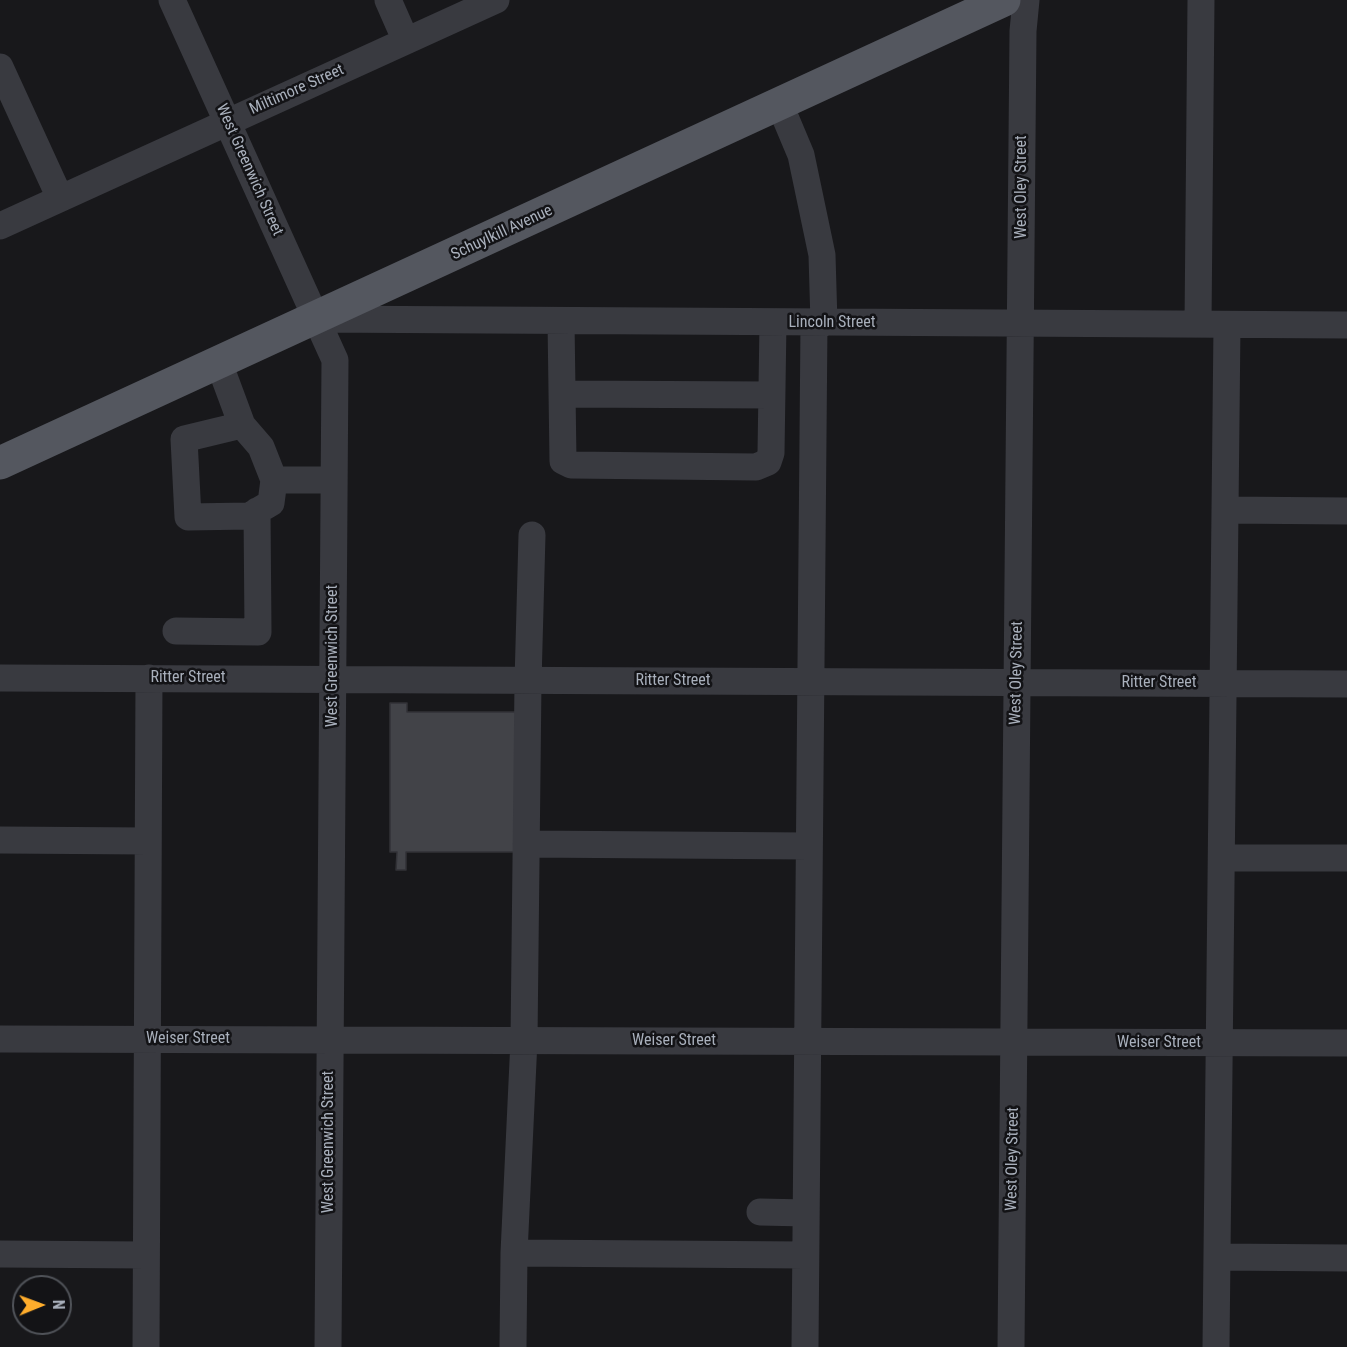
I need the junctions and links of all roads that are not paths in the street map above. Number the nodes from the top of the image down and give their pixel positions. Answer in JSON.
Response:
{"nodes":[{"id":1,"x":172,"y":0,"type":"edge"},
{"id":2,"x":388,"y":0,"type":"edge"},
{"id":3,"x":496,"y":0,"type":"edge"},
{"id":4,"x":1004,"y":0,"type":"edge"},
{"id":5,"x":1026,"y":0,"type":"edge"},
{"id":6,"x":1201,"y":0,"type":"edge"},
{"id":7,"x":406,"y":40,"type":"junction"},
{"id":8,"x":0,"y":67,"type":"edge"},
{"id":9,"x":780,"y":105,"type":"junction"},
{"id":10,"x":227,"y":122,"type":"junction"},
{"id":11,"x":60,"y":198,"type":"junction"},
{"id":12,"x":0,"y":226,"type":"edge"},
{"id":13,"x":316,"y":318,"type":"junction"},
{"id":14,"x":561,"y":321,"type":"junction"},
{"id":15,"x":773,"y":322,"type":"junction"},
{"id":16,"x":819,"y":323,"type":"junction"},
{"id":17,"x":1021,"y":324,"type":"junction"},
{"id":18,"x":1198,"y":324,"type":"junction"},
{"id":19,"x":1227,"y":324,"type":"junction"},
{"id":20,"x":1347,"y":325,"type":"edge"},
{"id":21,"x":219,"y":363,"type":"junction"},
{"id":22,"x":562,"y":394,"type":"junction"},
{"id":23,"x":771,"y":395,"type":"junction"},
{"id":24,"x":242,"y":425,"type":"junction"},
{"id":25,"x":0,"y":464,"type":"edge"},
{"id":26,"x":274,"y":480,"type":"junction"},
{"id":27,"x":334,"y":480,"type":"junction"},
{"id":28,"x":1226,"y":510,"type":"junction"},
{"id":29,"x":1347,"y":511,"type":"edge"},
{"id":30,"x":257,"y":512,"type":"junction"},
{"id":31,"x":532,"y":535,"type":"dead end"},
{"id":32,"x":176,"y":631,"type":"dead end"},
{"id":33,"x":0,"y":678,"type":"edge"},
{"id":34,"x":149,"y":678,"type":"junction"},
{"id":35,"x":333,"y":678,"type":"junction"},
{"id":36,"x":810,"y":681,"type":"junction"},
{"id":37,"x":528,"y":682,"type":"junction"},
{"id":38,"x":1017,"y":682,"type":"junction"},
{"id":39,"x":1224,"y":683,"type":"junction"},
{"id":40,"x":1347,"y":684,"type":"edge"},
{"id":41,"x":0,"y":840,"type":"edge"},
{"id":42,"x":148,"y":841,"type":"junction"},
{"id":43,"x":526,"y":844,"type":"junction"},
{"id":44,"x":809,"y":846,"type":"junction"},
{"id":45,"x":1222,"y":858,"type":"junction"},
{"id":46,"x":1347,"y":858,"type":"edge"},
{"id":47,"x":0,"y":1038,"type":"edge"},
{"id":48,"x":146,"y":1039,"type":"junction"},
{"id":49,"x":330,"y":1040,"type":"junction"},
{"id":50,"x":524,"y":1040,"type":"junction"},
{"id":51,"x":807,"y":1041,"type":"junction"},
{"id":52,"x":1014,"y":1042,"type":"junction"},
{"id":53,"x":1218,"y":1043,"type":"junction"},
{"id":54,"x":1347,"y":1043,"type":"edge"},
{"id":55,"x":760,"y":1212,"type":"dead end"},
{"id":56,"x":806,"y":1213,"type":"junction"},
{"id":57,"x":514,"y":1253,"type":"junction"},
{"id":58,"x":0,"y":1254,"type":"edge"},
{"id":59,"x":146,"y":1255,"type":"junction"},
{"id":60,"x":806,"y":1255,"type":"junction"},
{"id":61,"x":1217,"y":1257,"type":"junction"},
{"id":62,"x":1347,"y":1258,"type":"edge"},
{"id":63,"x":146,"y":1347,"type":"edge"},
{"id":64,"x":328,"y":1347,"type":"edge"},
{"id":65,"x":513,"y":1347,"type":"edge"},
{"id":66,"x":805,"y":1347,"type":"edge"},
{"id":67,"x":1011,"y":1347,"type":"edge"},
{"id":68,"x":1216,"y":1347,"type":"edge"}],
"edges":[{"from":1,"to":10,"type":"street","name":"West Greenwich Street"},
{"from":2,"to":7,"type":"street"},
{"from":3,"to":7,"type":"street","name":"Miltimore Street"},
{"from":4,"to":9,"type":"main road","name":"Schuylkill Avenue"},
{"from":5,"to":17,"type":"street","name":"West Oley Street"},
{"from":6,"to":18,"type":"street"},
{"from":7,"to":10,"type":"street","name":"Miltimore Street"},
{"from":8,"to":11,"type":"street"},
{"from":9,"to":13,"type":"main road","name":"Schuylkill Avenue"},
{"from":9,"to":16,"type":"street"},
{"from":10,"to":11,"type":"street","name":"Miltimore Street"},
{"from":10,"to":13,"type":"street","name":"West Greenwich Street"},
{"from":11,"to":12,"type":"street","name":"Miltimore Street"},
{"from":13,"to":14,"type":"street","name":"Lincoln Street"},
{"from":13,"to":21,"type":"main road","name":"Schuylkill Avenue"},
{"from":13,"to":27,"type":"street","name":"West Greenwich Street"},
{"from":14,"to":15,"type":"street","name":"Lincoln Street"},
{"from":14,"to":22,"type":"street"},
{"from":15,"to":16,"type":"street","name":"Lincoln Street"},
{"from":15,"to":23,"type":"street"},
{"from":16,"to":17,"type":"street","name":"Lincoln Street"},
{"from":16,"to":36,"type":"street"},
{"from":17,"to":18,"type":"street","name":"Lincoln Street"},
{"from":17,"to":38,"type":"street","name":"West Oley Street"},
{"from":18,"to":19,"type":"street","name":"Lincoln Street"},
{"from":19,"to":20,"type":"street","name":"Lincoln Street"},
{"from":19,"to":28,"type":"street"},
{"from":21,"to":24,"type":"street"},
{"from":21,"to":25,"type":"main road","name":"Schuylkill Avenue"},
{"from":22,"to":23,"type":"street"},
{"from":22,"to":23,"type":"street"},
{"from":24,"to":26,"type":"street"},
{"from":24,"to":30,"type":"street"},
{"from":26,"to":27,"type":"street"},
{"from":26,"to":30,"type":"street"},
{"from":27,"to":35,"type":"street","name":"West Greenwich Street"},
{"from":28,"to":29,"type":"street"},
{"from":28,"to":39,"type":"street"},
{"from":30,"to":32,"type":"street"},
{"from":31,"to":37,"type":"street"},
{"from":33,"to":34,"type":"street","name":"Ritter Street"},
{"from":34,"to":35,"type":"street","name":"Ritter Street"},
{"from":34,"to":42,"type":"street"},
{"from":35,"to":37,"type":"street","name":"Ritter Street"},
{"from":35,"to":49,"type":"street","name":"West Greenwich Street"},
{"from":36,"to":37,"type":"street","name":"Ritter Street"},
{"from":36,"to":38,"type":"street","name":"Ritter Street"},
{"from":36,"to":44,"type":"street"},
{"from":37,"to":43,"type":"street"},
{"from":38,"to":39,"type":"street","name":"Ritter Street"},
{"from":38,"to":52,"type":"street","name":"West Oley Street"},
{"from":39,"to":40,"type":"street","name":"Ritter Street"},
{"from":39,"to":45,"type":"street"},
{"from":41,"to":42,"type":"street"},
{"from":42,"to":48,"type":"street"},
{"from":43,"to":44,"type":"street"},
{"from":43,"to":50,"type":"street"},
{"from":44,"to":51,"type":"street"},
{"from":45,"to":46,"type":"street"},
{"from":45,"to":53,"type":"street"},
{"from":47,"to":48,"type":"street","name":"Weiser Street"},
{"from":48,"to":49,"type":"street","name":"Weiser Street"},
{"from":48,"to":59,"type":"street"},
{"from":49,"to":50,"type":"street","name":"Weiser Street"},
{"from":49,"to":64,"type":"street","name":"West Greenwich Street"},
{"from":50,"to":51,"type":"street","name":"Weiser Street"},
{"from":50,"to":57,"type":"street"},
{"from":51,"to":52,"type":"street","name":"Weiser Street"},
{"from":51,"to":56,"type":"street"},
{"from":52,"to":53,"type":"street","name":"Weiser Street"},
{"from":52,"to":67,"type":"street","name":"West Oley Street"},
{"from":53,"to":54,"type":"street","name":"Weiser Street"},
{"from":53,"to":61,"type":"street"},
{"from":55,"to":56,"type":"street"},
{"from":56,"to":60,"type":"street"},
{"from":57,"to":60,"type":"street"},
{"from":57,"to":65,"type":"street"},
{"from":58,"to":59,"type":"street"},
{"from":59,"to":63,"type":"street"},
{"from":60,"to":66,"type":"street"},
{"from":61,"to":62,"type":"street"},
{"from":61,"to":68,"type":"street"}]}
